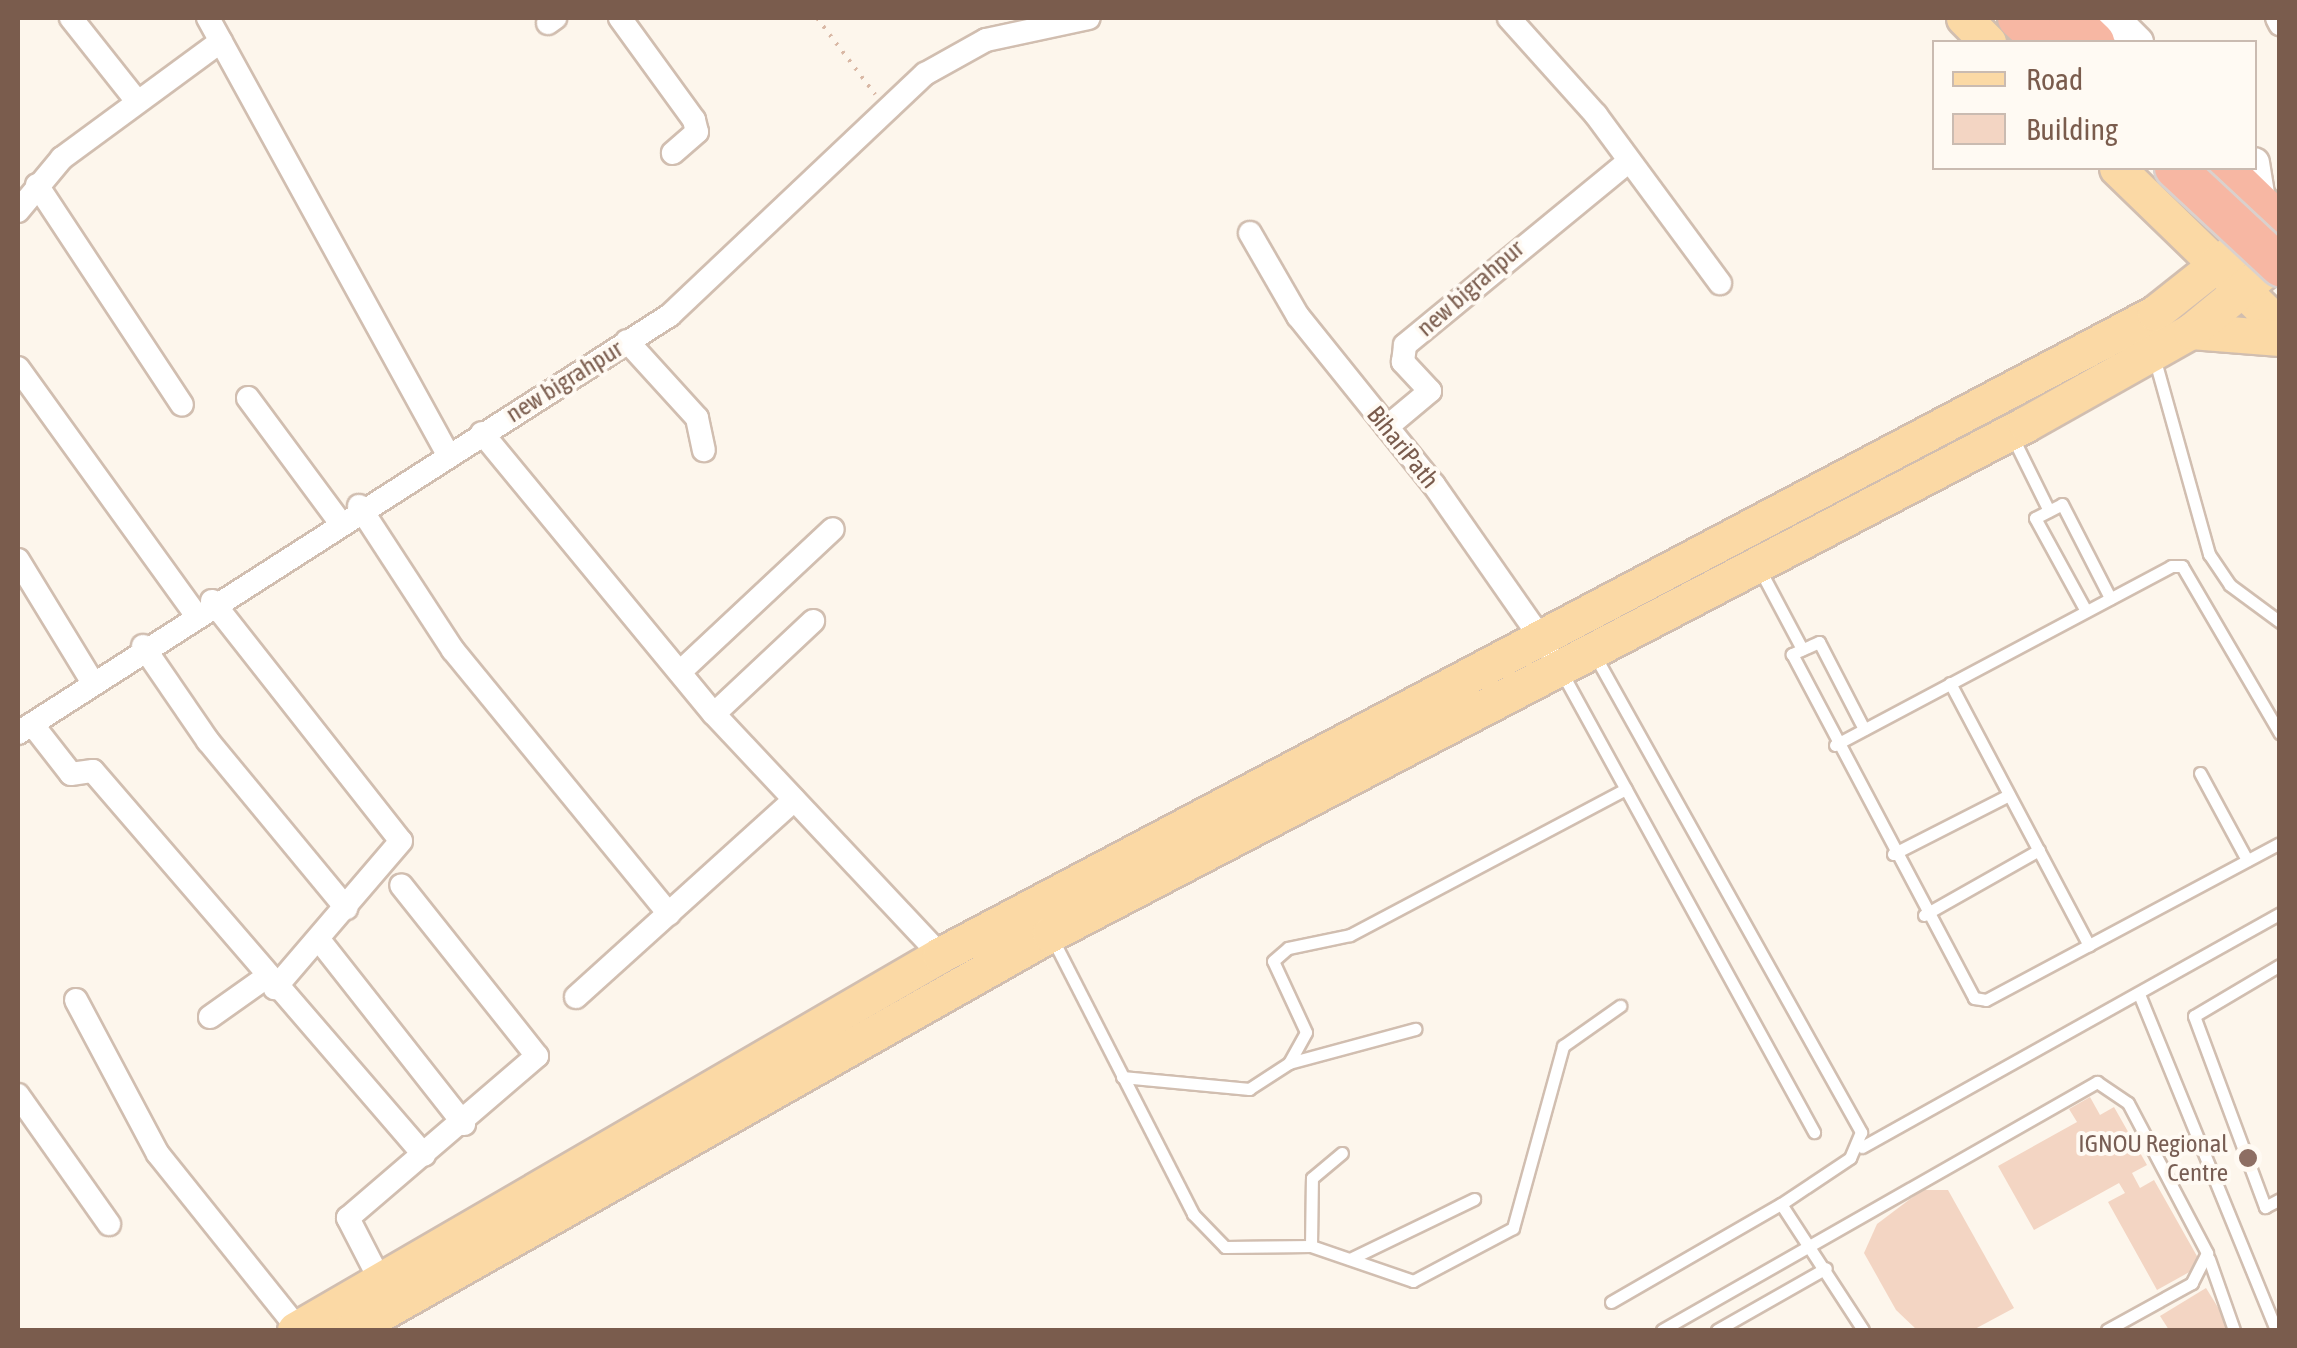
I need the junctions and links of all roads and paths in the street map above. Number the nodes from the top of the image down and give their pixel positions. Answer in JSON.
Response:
{"nodes":[{"id":1,"x":71,"y":18,"type":"edge"},
{"id":2,"x":208,"y":18,"type":"edge"},
{"id":3,"x":620,"y":18,"type":"edge"},
{"id":4,"x":817,"y":18,"type":"edge"},
{"id":5,"x":1089,"y":18,"type":"edge"},
{"id":6,"x":1509,"y":18,"type":"edge"},
{"id":7,"x":1964,"y":18,"type":"edge"},
{"id":8,"x":2018,"y":18,"type":"edge"},
{"id":9,"x":2069,"y":18,"type":"edge"},
{"id":10,"x":2114,"y":18,"type":"edge"},
{"id":11,"x":1030,"y":24,"type":"edge"},
{"id":12,"x":1986,"y":40,"type":"edge"},
{"id":13,"x":2042,"y":40,"type":"edge"},
{"id":14,"x":2092,"y":40,"type":"edge"},
{"id":15,"x":2136,"y":40,"type":"edge"},
{"id":16,"x":221,"y":41,"type":"junction"},
{"id":17,"x":136,"y":100,"type":"junction"},
{"id":18,"x":888,"y":110,"type":"junction"},
{"id":19,"x":674,"y":153,"type":"dead end"},
{"id":20,"x":1628,"y":162,"type":"junction"},
{"id":21,"x":2120,"y":170,"type":"edge"},
{"id":22,"x":2178,"y":170,"type":"edge"},
{"id":23,"x":2224,"y":170,"type":"edge"},
{"id":24,"x":2256,"y":170,"type":"edge"},
{"id":25,"x":37,"y":185,"type":"junction"},
{"id":26,"x":18,"y":210,"type":"edge"},
{"id":27,"x":2275,"y":224,"type":"edge"},
{"id":28,"x":2181,"y":230,"type":"junction"},
{"id":29,"x":1250,"y":233,"type":"dead end"},
{"id":30,"x":2215,"y":262,"type":"junction"},
{"id":31,"x":2280,"y":266,"type":"edge"},
{"id":32,"x":1720,"y":283,"type":"dead end"},
{"id":33,"x":2242,"y":289,"type":"junction"},
{"id":34,"x":2155,"y":313,"type":"junction"},
{"id":35,"x":2280,"y":326,"type":"edge"},
{"id":36,"x":2191,"y":332,"type":"junction"},
{"id":37,"x":2280,"y":338,"type":"edge"},
{"id":38,"x":627,"y":341,"type":"junction"},
{"id":39,"x":2152,"y":353,"type":"junction"},
{"id":40,"x":18,"y":368,"type":"edge"},
{"id":41,"x":248,"y":398,"type":"dead end"},
{"id":42,"x":182,"y":405,"type":"dead end"},
{"id":43,"x":1387,"y":427,"type":"junction"},
{"id":44,"x":2010,"y":432,"type":"junction"},
{"id":45,"x":482,"y":433,"type":"junction"},
{"id":46,"x":704,"y":450,"type":"dead end"},
{"id":47,"x":448,"y":454,"type":"junction"},
{"id":48,"x":360,"y":506,"type":"junction"},
{"id":49,"x":2049,"y":511,"type":"junction"},
{"id":50,"x":339,"y":522,"type":"junction"},
{"id":51,"x":833,"y":528,"type":"dead end"},
{"id":52,"x":18,"y":560,"type":"edge"},
{"id":53,"x":1755,"y":560,"type":"junction"},
{"id":54,"x":2110,"y":598,"type":"junction"},
{"id":55,"x":203,"y":606,"type":"junction"},
{"id":56,"x":2086,"y":611,"type":"junction"},
{"id":57,"x":813,"y":621,"type":"dead end"},
{"id":58,"x":2280,"y":622,"type":"edge"},
{"id":59,"x":144,"y":646,"type":"junction"},
{"id":60,"x":1590,"y":646,"type":"junction"},
{"id":61,"x":1802,"y":649,"type":"junction"},
{"id":62,"x":1550,"y":652,"type":"junction"},
{"id":63,"x":680,"y":672,"type":"junction"},
{"id":64,"x":92,"y":681,"type":"junction"},
{"id":65,"x":1950,"y":683,"type":"junction"},
{"id":66,"x":714,"y":714,"type":"junction"},
{"id":67,"x":25,"y":729,"type":"edge"},
{"id":68,"x":1864,"y":729,"type":"junction"},
{"id":69,"x":2280,"y":734,"type":"edge"},
{"id":70,"x":1835,"y":745,"type":"junction"},
{"id":71,"x":2200,"y":773,"type":"dead end"},
{"id":72,"x":1626,"y":789,"type":"junction"},
{"id":73,"x":2010,"y":794,"type":"junction"},
{"id":74,"x":794,"y":800,"type":"junction"},
{"id":75,"x":2280,"y":843,"type":"edge"},
{"id":76,"x":2039,"y":850,"type":"junction"},
{"id":77,"x":1894,"y":854,"type":"junction"},
{"id":78,"x":2247,"y":860,"type":"junction"},
{"id":79,"x":400,"y":886,"type":"dead end"},
{"id":80,"x":346,"y":908,"type":"junction"},
{"id":81,"x":669,"y":914,"type":"junction"},
{"id":82,"x":1924,"y":914,"type":"junction"},
{"id":83,"x":2280,"y":914,"type":"edge"},
{"id":84,"x":1042,"y":920,"type":"junction"},
{"id":85,"x":320,"y":940,"type":"junction"},
{"id":86,"x":2089,"y":945,"type":"junction"},
{"id":87,"x":940,"y":955,"type":"junction"},
{"id":88,"x":2280,"y":965,"type":"edge"},
{"id":89,"x":270,"y":983,"type":"junction"},
{"id":90,"x":2138,"y":994,"type":"junction"},
{"id":91,"x":576,"y":997,"type":"dead end"},
{"id":92,"x":76,"y":1000,"type":"dead end"},
{"id":93,"x":1620,"y":1006,"type":"dead end"},
{"id":94,"x":873,"y":1013,"type":"junction"},
{"id":95,"x":210,"y":1017,"type":"dead end"},
{"id":96,"x":1415,"y":1028,"type":"dead end"},
{"id":97,"x":1290,"y":1063,"type":"junction"},
{"id":98,"x":1122,"y":1077,"type":"junction"},
{"id":99,"x":18,"y":1095,"type":"edge"},
{"id":100,"x":464,"y":1124,"type":"junction"},
{"id":101,"x":1814,"y":1132,"type":"dead end"},
{"id":102,"x":1862,"y":1148,"type":"junction"},
{"id":103,"x":1342,"y":1152,"type":"dead end"},
{"id":104,"x":424,"y":1155,"type":"junction"},
{"id":105,"x":579,"y":1181,"type":"junction"},
{"id":106,"x":1474,"y":1199,"type":"dead end"},
{"id":107,"x":2280,"y":1199,"type":"edge"},
{"id":108,"x":1781,"y":1204,"type":"junction"},
{"id":109,"x":109,"y":1224,"type":"dead end"},
{"id":110,"x":1812,"y":1245,"type":"junction"},
{"id":111,"x":1310,"y":1246,"type":"junction"},
{"id":112,"x":2207,"y":1254,"type":"junction"},
{"id":113,"x":1350,"y":1259,"type":"junction"},
{"id":114,"x":1826,"y":1268,"type":"junction"},
{"id":115,"x":380,"y":1280,"type":"junction"},
{"id":116,"x":1611,"y":1302,"type":"dead end"},
{"id":117,"x":298,"y":1330,"type":"edge"},
{"id":118,"x":351,"y":1330,"type":"edge"},
{"id":119,"x":1662,"y":1330,"type":"edge"},
{"id":120,"x":1717,"y":1330,"type":"edge"},
{"id":121,"x":1863,"y":1330,"type":"edge"},
{"id":122,"x":2107,"y":1330,"type":"edge"},
{"id":123,"x":2234,"y":1330,"type":"edge"},
{"id":124,"x":2276,"y":1330,"type":"edge"}],
"edges":[{"from":1,"to":17,"type":"street"},
{"from":2,"to":16,"type":"street"},
{"from":3,"to":19,"type":"street"},
{"from":4,"to":18,"type":"path"},
{"from":5,"to":11,"type":"street","name":"new bigrahpur"},
{"from":6,"to":20,"type":"street"},
{"from":7,"to":12,"type":"main road"},
{"from":8,"to":13,"type":"highway"},
{"from":9,"to":14,"type":"highway"},
{"from":10,"to":15,"type":"street"},
{"from":11,"to":18,"type":"street","name":"new bigrahpur"},
{"from":16,"to":17,"type":"street"},
{"from":16,"to":47,"type":"street"},
{"from":17,"to":25,"type":"street"},
{"from":18,"to":38,"type":"street","name":"new bigrahpur"},
{"from":20,"to":32,"type":"street"},
{"from":20,"to":43,"type":"street","name":"new bigrahpur"},
{"from":21,"to":28,"type":"main road"},
{"from":22,"to":31,"type":"highway","bridge":true},
{"from":23,"to":27,"type":"highway"},
{"from":24,"to":27,"type":"street"},
{"from":25,"to":26,"type":"street"},
{"from":25,"to":42,"type":"street"},
{"from":27,"to":30,"type":"main road"},
{"from":27,"to":33,"type":"main road"},
{"from":28,"to":30,"type":"main road"},
{"from":28,"to":34,"type":"main road"},
{"from":29,"to":43,"type":"street","name":"BihariPath"},
{"from":30,"to":33,"type":"main road"},
{"from":30,"to":34,"type":"main road"},
{"from":33,"to":35,"type":"main road"},
{"from":33,"to":36,"type":"main road"},
{"from":34,"to":62,"type":"main road"},
{"from":36,"to":37,"type":"main road"},
{"from":36,"to":39,"type":"main road"},
{"from":38,"to":45,"type":"street","name":"new bigrahpur"},
{"from":38,"to":46,"type":"street"},
{"from":39,"to":44,"type":"main road"},
{"from":39,"to":58,"type":"lane"},
{"from":40,"to":55,"type":"street"},
{"from":41,"to":50,"type":"street"},
{"from":43,"to":62,"type":"street","name":"BihariPath"},
{"from":44,"to":49,"type":"lane"},
{"from":44,"to":53,"type":"main road"},
{"from":45,"to":47,"type":"street","name":"new bigrahpur"},
{"from":45,"to":63,"type":"street"},
{"from":47,"to":48,"type":"street","name":"new bigrahpur"},
{"from":48,"to":50,"type":"street","name":"new bigrahpur"},
{"from":48,"to":81,"type":"street"},
{"from":49,"to":54,"type":"lane"},
{"from":49,"to":56,"type":"lane"},
{"from":50,"to":55,"type":"street","name":"new bigrahpur"},
{"from":51,"to":63,"type":"street"},
{"from":52,"to":64,"type":"street"},
{"from":53,"to":60,"type":"main road"},
{"from":53,"to":61,"type":"lane"},
{"from":54,"to":56,"type":"lane"},
{"from":54,"to":69,"type":"lane"},
{"from":55,"to":59,"type":"street","name":"new bigrahpur"},
{"from":55,"to":80,"type":"street"},
{"from":56,"to":65,"type":"lane"},
{"from":57,"to":66,"type":"street"},
{"from":59,"to":64,"type":"street","name":"new bigrahpur"},
{"from":59,"to":80,"type":"street"},
{"from":60,"to":62,"type":"main road"},
{"from":60,"to":102,"type":"lane"},
{"from":61,"to":68,"type":"lane"},
{"from":61,"to":70,"type":"lane"},
{"from":62,"to":72,"type":"lane"},
{"from":62,"to":84,"type":"main road"},
{"from":63,"to":66,"type":"street"},
{"from":64,"to":67,"type":"street","name":"new bigrahpur"},
{"from":65,"to":68,"type":"lane"},
{"from":65,"to":73,"type":"lane"},
{"from":66,"to":74,"type":"street"},
{"from":67,"to":89,"type":"street"},
{"from":68,"to":70,"type":"lane"},
{"from":70,"to":77,"type":"lane"},
{"from":71,"to":78,"type":"lane"},
{"from":72,"to":97,"type":"lane"},
{"from":72,"to":101,"type":"lane"},
{"from":73,"to":76,"type":"lane"},
{"from":73,"to":77,"type":"lane"},
{"from":74,"to":81,"type":"street"},
{"from":74,"to":87,"type":"street"},
{"from":75,"to":78,"type":"lane"},
{"from":76,"to":82,"type":"lane"},
{"from":76,"to":86,"type":"lane"},
{"from":77,"to":82,"type":"lane"},
{"from":78,"to":86,"type":"lane"},
{"from":79,"to":100,"type":"street"},
{"from":80,"to":85,"type":"street"},
{"from":81,"to":91,"type":"street"},
{"from":82,"to":86,"type":"lane"},
{"from":83,"to":90,"type":"lane"},
{"from":84,"to":87,"type":"main road"},
{"from":84,"to":94,"type":"main road"},
{"from":84,"to":98,"type":"lane"},
{"from":85,"to":89,"type":"street"},
{"from":85,"to":100,"type":"street"},
{"from":87,"to":94,"type":"main road"},
{"from":88,"to":107,"type":"lane"},
{"from":89,"to":95,"type":"street"},
{"from":89,"to":104,"type":"street"},
{"from":90,"to":102,"type":"lane"},
{"from":90,"to":124,"type":"lane"},
{"from":92,"to":117,"type":"street"},
{"from":93,"to":113,"type":"lane"},
{"from":94,"to":105,"type":"main road"},
{"from":96,"to":97,"type":"lane"},
{"from":97,"to":98,"type":"lane"},
{"from":98,"to":111,"type":"lane"},
{"from":99,"to":109,"type":"street"},
{"from":100,"to":104,"type":"street"},
{"from":102,"to":108,"type":"lane"},
{"from":103,"to":111,"type":"lane"},
{"from":104,"to":115,"type":"street"},
{"from":105,"to":115,"type":"main road"},
{"from":105,"to":118,"type":"main road"},
{"from":106,"to":113,"type":"lane"},
{"from":108,"to":110,"type":"lane"},
{"from":108,"to":116,"type":"lane"},
{"from":110,"to":112,"type":"lane"},
{"from":110,"to":114,"type":"lane"},
{"from":110,"to":119,"type":"lane"},
{"from":111,"to":113,"type":"lane"},
{"from":112,"to":122,"type":"lane"},
{"from":112,"to":123,"type":"lane"},
{"from":114,"to":120,"type":"lane"},
{"from":114,"to":121,"type":"lane"},
{"from":115,"to":117,"type":"main road"}]}
